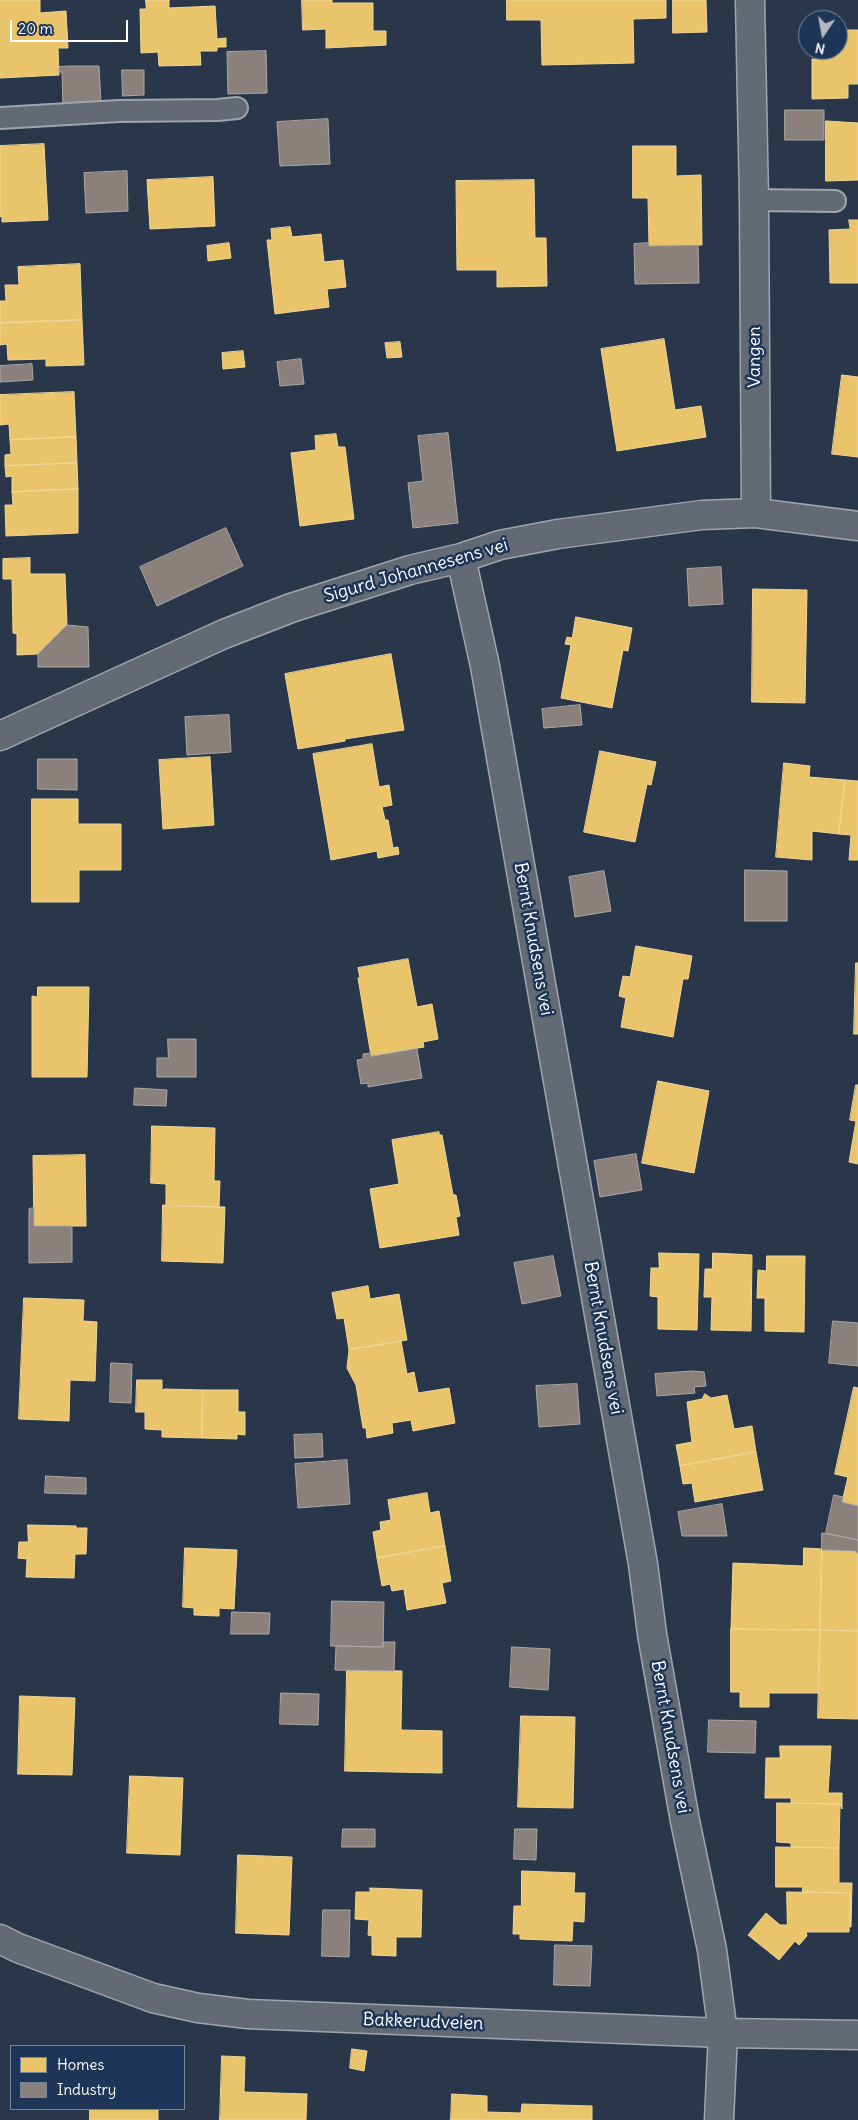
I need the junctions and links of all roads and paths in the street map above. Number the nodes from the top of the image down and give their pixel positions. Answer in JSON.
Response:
{"nodes":[{"id":1,"x":750,"y":0,"type":"edge"},
{"id":2,"x":237,"y":108,"type":"dead end"},
{"id":3,"x":0,"y":118,"type":"edge"},
{"id":4,"x":754,"y":200,"type":"junction"},
{"id":5,"x":834,"y":202,"type":"dead end"},
{"id":6,"x":756,"y":513,"type":"junction"},
{"id":7,"x":858,"y":526,"type":"edge"},
{"id":8,"x":461,"y":558,"type":"junction"},
{"id":9,"x":0,"y":736,"type":"edge"},
{"id":10,"x":0,"y":1940,"type":"edge"},
{"id":11,"x":723,"y":2034,"type":"junction"},
{"id":12,"x":858,"y":2035,"type":"edge"},
{"id":13,"x":719,"y":2120,"type":"edge"}],
"edges":[{"from":1,"to":4,"type":"street","name":"Vangen"},
{"from":2,"to":3,"type":"lane"},
{"from":4,"to":5,"type":"lane"},
{"from":4,"to":6,"type":"street","name":"Vangen"},
{"from":6,"to":7,"type":"street","name":"Sigurd Johannesens vei"},
{"from":6,"to":8,"type":"street","name":"Sigurd Johannesens vei"},
{"from":8,"to":9,"type":"street","name":"Sigurd Johannesens vei"},
{"from":8,"to":11,"type":"street","name":"Bernt Knudsens vei"},
{"from":10,"to":11,"type":"street","name":"Bakkerudveien"},
{"from":11,"to":12,"type":"street","name":"Bakkerudveien"},
{"from":11,"to":13,"type":"street","name":"Bernt Knudsens vei"}]}
